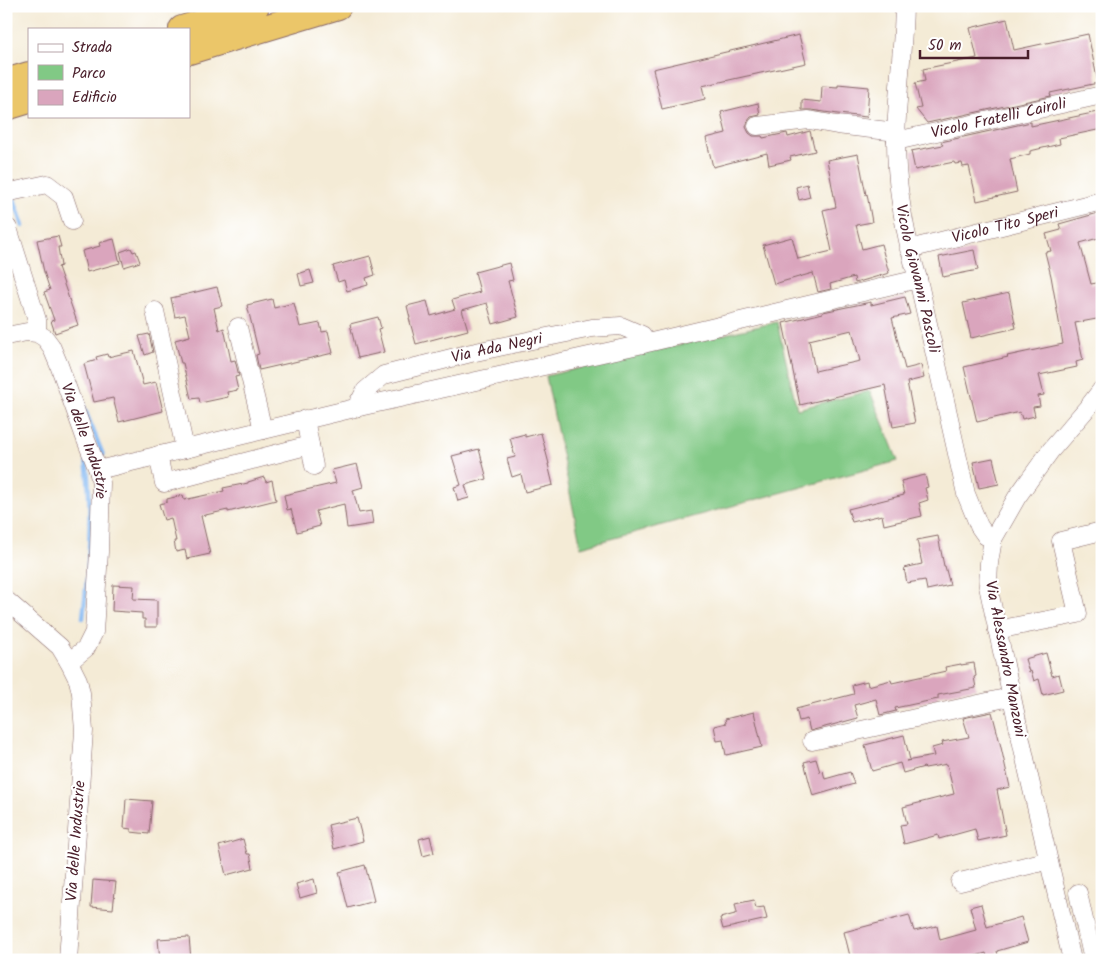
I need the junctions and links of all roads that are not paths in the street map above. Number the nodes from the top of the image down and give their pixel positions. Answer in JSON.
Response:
{"nodes":[{"id":1,"x":256,"y":6,"type":"edge"},
{"id":2,"x":338,"y":6,"type":"edge"},
{"id":3,"x":904,"y":6,"type":"edge"},
{"id":4,"x":185,"y":28,"type":"edge"},
{"id":5,"x":190,"y":51,"type":"edge"},
{"id":6,"x":28,"y":75,"type":"edge"},
{"id":7,"x":6,"y":82,"type":"edge"},
{"id":8,"x":1102,"y":96,"type":"edge"},
{"id":9,"x":28,"y":100,"type":"edge"},
{"id":10,"x":6,"y":107,"type":"edge"},
{"id":11,"x":757,"y":126,"type":"dead end"},
{"id":12,"x":896,"y":137,"type":"junction"},
{"id":13,"x":6,"y":193,"type":"edge"},
{"id":14,"x":1102,"y":201,"type":"edge"},
{"id":15,"x":72,"y":221,"type":"dead end"},
{"id":16,"x":7,"y":226,"type":"edge"},
{"id":17,"x":909,"y":249,"type":"junction"},
{"id":18,"x":918,"y":280,"type":"junction"},
{"id":19,"x":155,"y":311,"type":"dead end"},
{"id":20,"x":238,"y":327,"type":"dead end"},
{"id":21,"x":37,"y":333,"type":"junction"},
{"id":22,"x":6,"y":336,"type":"edge"},
{"id":23,"x":643,"y":344,"type":"junction"},
{"id":24,"x":1102,"y":389,"type":"edge"},
{"id":25,"x":359,"y":407,"type":"junction"},
{"id":26,"x":305,"y":419,"type":"junction"},
{"id":27,"x":263,"y":430,"type":"junction"},
{"id":28,"x":310,"y":445,"type":"junction"},
{"id":29,"x":185,"y":449,"type":"junction"},
{"id":30,"x":158,"y":455,"type":"junction"},
{"id":31,"x":314,"y":466,"type":"dead end"},
{"id":32,"x":98,"y":470,"type":"junction"},
{"id":33,"x":1102,"y":532,"type":"edge"},
{"id":34,"x":994,"y":539,"type":"junction"},
{"id":35,"x":6,"y":600,"type":"edge"},
{"id":36,"x":997,"y":630,"type":"junction"},
{"id":37,"x":70,"y":662,"type":"junction"},
{"id":38,"x":1011,"y":695,"type":"junction"},
{"id":39,"x":812,"y":741,"type":"dead end"},
{"id":40,"x":1048,"y":859,"type":"junction"},
{"id":41,"x":960,"y":882,"type":"dead end"},
{"id":42,"x":1078,"y":893,"type":"dead end"},
{"id":43,"x":66,"y":960,"type":"edge"},
{"id":44,"x":1072,"y":960,"type":"edge"},
{"id":45,"x":1093,"y":960,"type":"edge"}],
"edges":[{"from":1,"to":4,"type":"highway"},
{"from":2,"to":5,"type":"highway"},
{"from":3,"to":12,"type":"street","name":"Vicolo Giovanni Pascoli"},
{"from":6,"to":7,"type":"highway"},
{"from":8,"to":12,"type":"street","name":"Vicolo Fratelli Cairoli"},
{"from":9,"to":10,"type":"highway"},
{"from":11,"to":12,"type":"street","name":"Vicolo Fratelli Cairoli"},
{"from":12,"to":17,"type":"street","name":"Vicolo Giovanni Pascoli"},
{"from":13,"to":15,"type":"street"},
{"from":14,"to":17,"type":"street","name":"Vicolo Tito Speri"},
{"from":16,"to":21,"type":"street"},
{"from":17,"to":18,"type":"street","name":"Vicolo Giovanni Pascoli"},
{"from":18,"to":23,"type":"street","name":"Via Ada Negri"},
{"from":18,"to":34,"type":"street","name":"Vicolo Giovanni Pascoli"},
{"from":19,"to":29,"type":"street"},
{"from":20,"to":27,"type":"street"},
{"from":21,"to":22,"type":"street"},
{"from":21,"to":32,"type":"street","name":"Via delle Industrie"},
{"from":23,"to":25,"type":"street","name":"Via Ada Negri"},
{"from":23,"to":25,"type":"street","name":"Via Ada Negri"},
{"from":24,"to":34,"type":"street","name":"Via Alessandro Manzoni"},
{"from":25,"to":26,"type":"street","name":"Via Ada Negri"},
{"from":26,"to":27,"type":"street","name":"Via Ada Negri"},
{"from":26,"to":28,"type":"street"},
{"from":27,"to":29,"type":"street","name":"Via Ada Negri"},
{"from":28,"to":30,"type":"street"},
{"from":28,"to":31,"type":"street"},
{"from":29,"to":30,"type":"street","name":"Via Ada Negri"},
{"from":30,"to":32,"type":"street","name":"Via Ada Negri"},
{"from":32,"to":37,"type":"street","name":"Via delle Industrie"},
{"from":33,"to":36,"type":"street"},
{"from":34,"to":36,"type":"street","name":"Via Alessandro Manzoni"},
{"from":35,"to":37,"type":"street","name":"Via delle Industrie"},
{"from":36,"to":38,"type":"street","name":"Via Alessandro Manzoni"},
{"from":37,"to":43,"type":"street","name":"Via delle Industrie"},
{"from":38,"to":39,"type":"street"},
{"from":38,"to":40,"type":"street","name":"Via Alessandro Manzoni"},
{"from":40,"to":41,"type":"street"},
{"from":40,"to":44,"type":"street","name":"Via Alessandro Manzoni"},
{"from":42,"to":45,"type":"street"}]}
